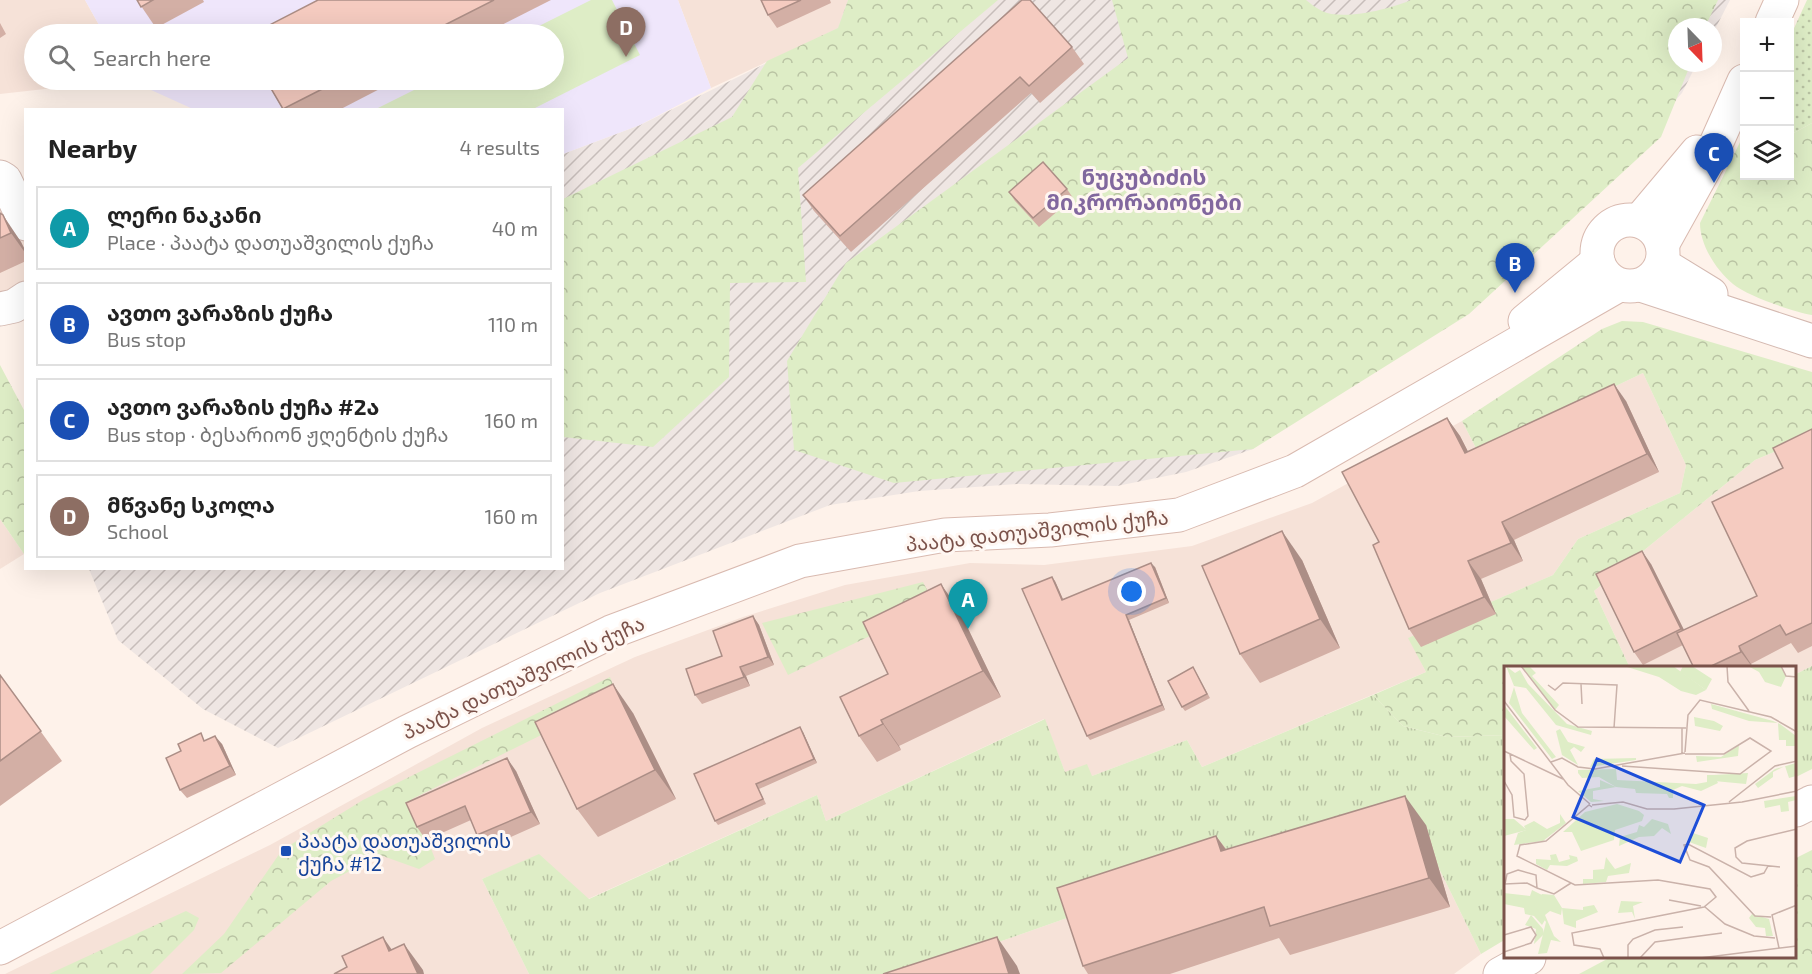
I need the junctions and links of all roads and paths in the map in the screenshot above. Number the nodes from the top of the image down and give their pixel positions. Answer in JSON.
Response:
{"nodes":[{"id":1,"x":1782,"y":0,"type":"edge"},
{"id":2,"x":1774,"y":18,"type":"edge"},
{"id":3,"x":1740,"y":90,"type":"edge"},
{"id":4,"x":1730,"y":111,"type":"junction"},
{"id":5,"x":0,"y":177,"type":"edge"},
{"id":6,"x":24,"y":220,"type":"edge"},
{"id":7,"x":1639,"y":221,"type":"junction"},
{"id":8,"x":1636,"y":268,"type":"junction"},
{"id":9,"x":24,"y":299,"type":"edge"},
{"id":10,"x":0,"y":309,"type":"edge"},
{"id":11,"x":1812,"y":341,"type":"edge"},
{"id":12,"x":1812,"y":802,"type":"edge"},
{"id":13,"x":1797,"y":810,"type":"edge"},
{"id":14,"x":0,"y":948,"type":"edge"},
{"id":15,"x":1526,"y":959,"type":"edge"},
{"id":16,"x":1500,"y":974,"type":"edge"}],
"edges":[{"from":1,"to":2,"type":"main road"},
{"from":3,"to":4,"type":"main road"},
{"from":4,"to":7,"type":"main road"},
{"from":4,"to":8,"type":"main road"},
{"from":5,"to":6,"type":"main road"},
{"from":7,"to":8,"type":"main road"},
{"from":7,"to":8,"type":"main road"},
{"from":8,"to":11,"type":"main road"},
{"from":8,"to":14,"type":"main road","name":"პაატა დათუაშვილის ქუჩა"},
{"from":9,"to":10,"type":"main road"},
{"from":12,"to":13,"type":"main road"},
{"from":15,"to":16,"type":"main road"}]}
